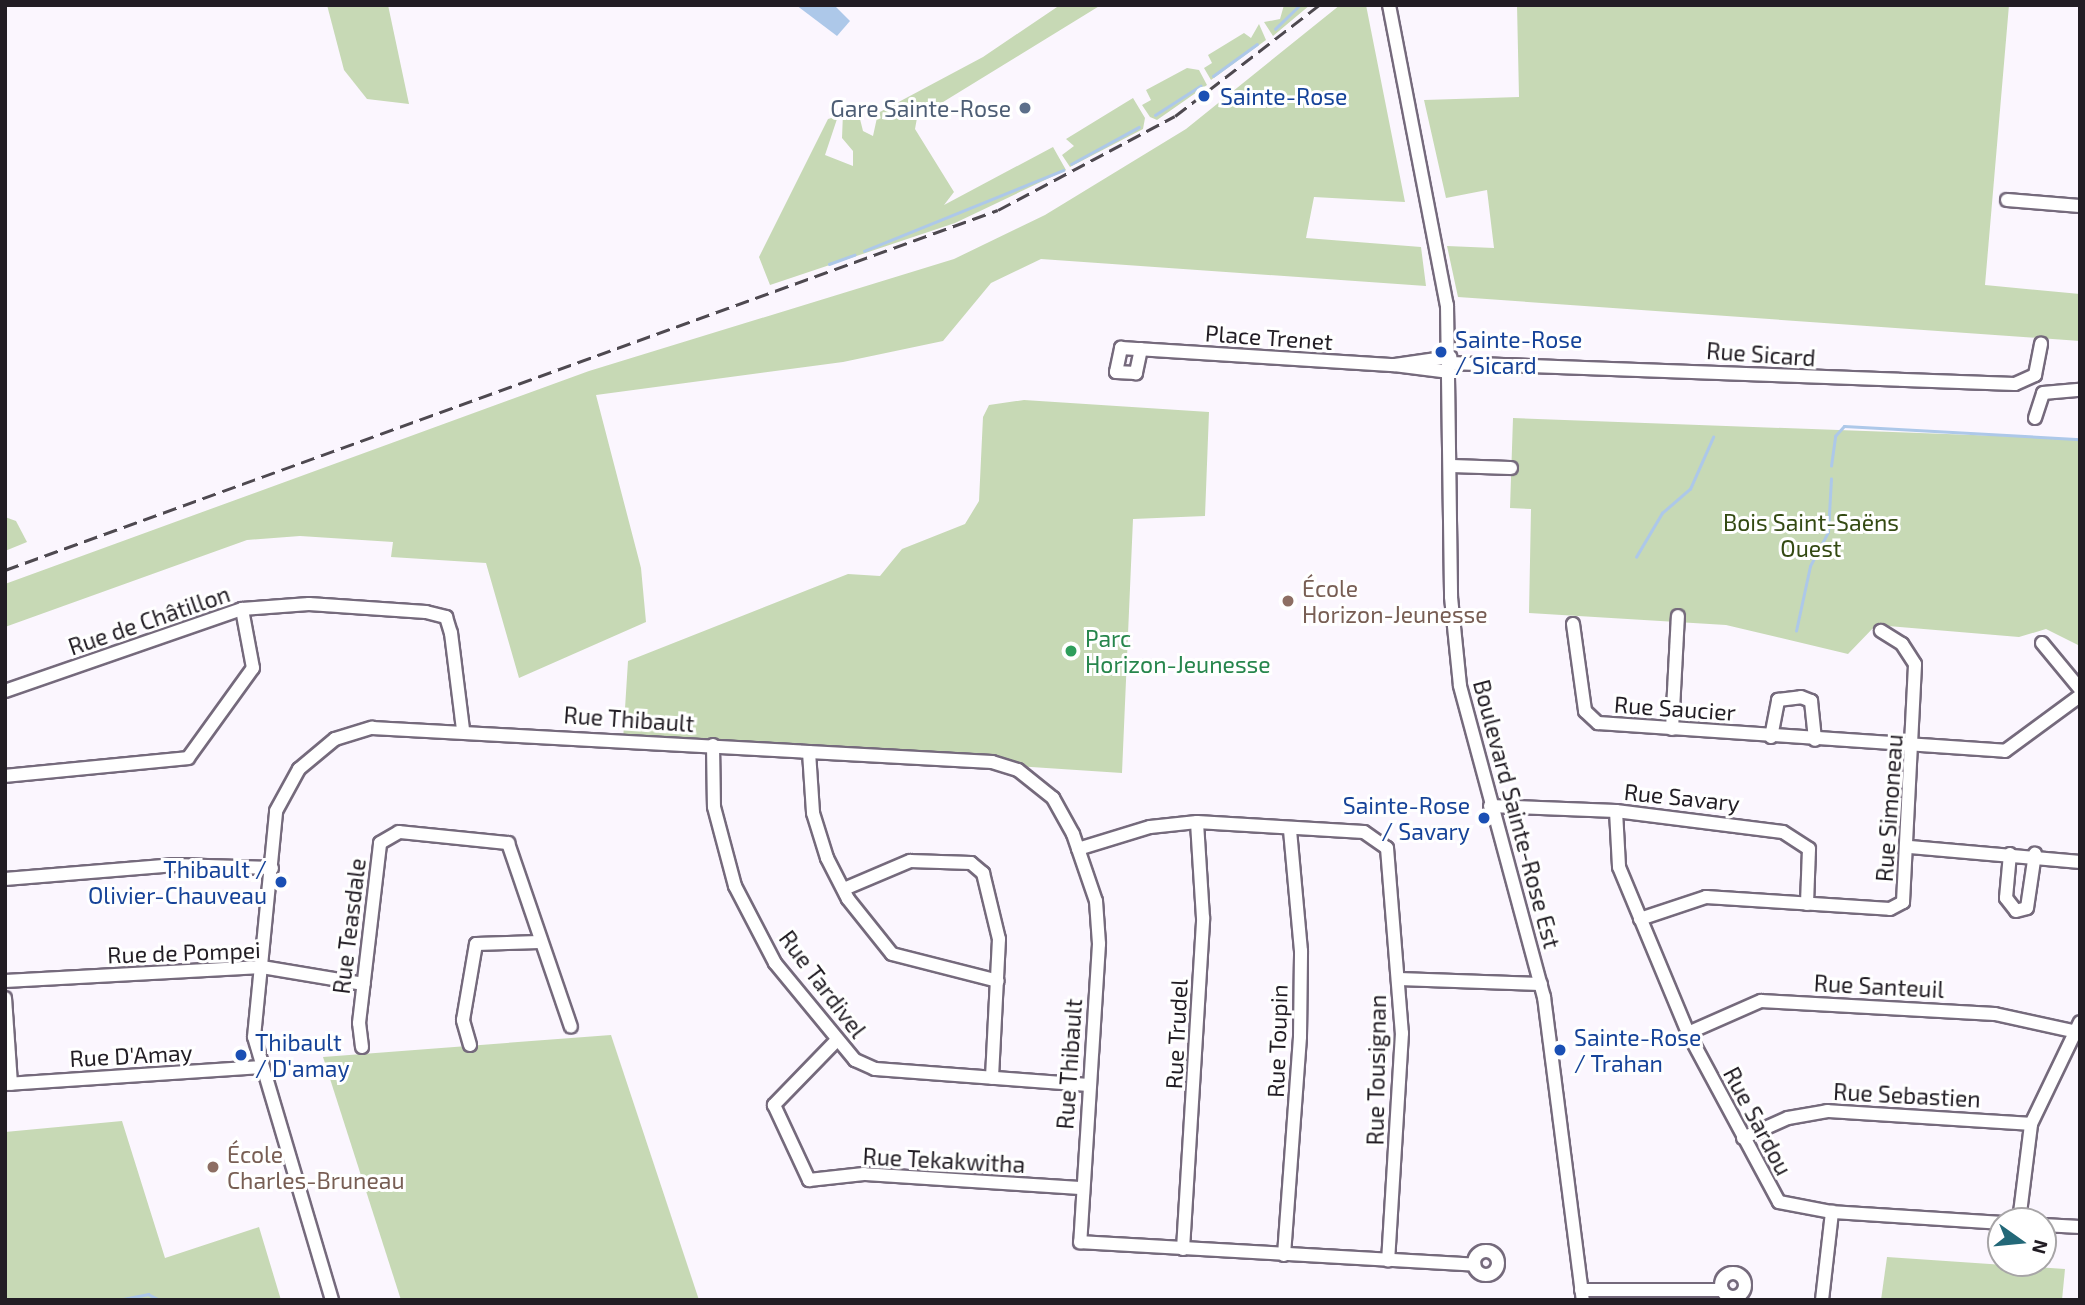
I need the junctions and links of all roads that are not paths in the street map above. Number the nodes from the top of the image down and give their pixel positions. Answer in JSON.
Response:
{"nodes":[{"id":1,"x":1390,"y":5,"type":"edge"},
{"id":2,"x":2007,"y":200,"type":"dead end"},
{"id":3,"x":2080,"y":206,"type":"edge"},
{"id":4,"x":2040,"y":344,"type":"dead end"},
{"id":5,"x":1141,"y":349,"type":"dead end"},
{"id":6,"x":1450,"y":364,"type":"junction"},
{"id":7,"x":2080,"y":390,"type":"edge"},
{"id":8,"x":2035,"y":418,"type":"dead end"},
{"id":9,"x":1451,"y":466,"type":"junction"},
{"id":10,"x":1511,"y":468,"type":"dead end"},
{"id":11,"x":242,"y":609,"type":"junction"},
{"id":12,"x":1678,"y":616,"type":"dead end"},
{"id":13,"x":1573,"y":624,"type":"dead end"},
{"id":14,"x":1881,"y":631,"type":"dead end"},
{"id":15,"x":2042,"y":643,"type":"dead end"},
{"id":16,"x":2080,"y":689,"type":"edge"},
{"id":17,"x":5,"y":691,"type":"edge"},
{"id":18,"x":2080,"y":696,"type":"edge"},
{"id":19,"x":1672,"y":729,"type":"junction"},
{"id":20,"x":463,"y":730,"type":"junction"},
{"id":21,"x":1771,"y":737,"type":"junction"},
{"id":22,"x":1815,"y":740,"type":"junction"},
{"id":23,"x":1915,"y":744,"type":"junction"},
{"id":24,"x":713,"y":745,"type":"junction"},
{"id":25,"x":809,"y":752,"type":"junction"},
{"id":26,"x":5,"y":776,"type":"edge"},
{"id":27,"x":1490,"y":806,"type":"junction"},
{"id":28,"x":1616,"y":811,"type":"junction"},
{"id":29,"x":1197,"y":822,"type":"junction"},
{"id":30,"x":1290,"y":829,"type":"junction"},
{"id":31,"x":1910,"y":848,"type":"junction"},
{"id":32,"x":1079,"y":849,"type":"junction"},
{"id":33,"x":2010,"y":854,"type":"junction"},
{"id":34,"x":2035,"y":854,"type":"junction"},
{"id":35,"x":2080,"y":862,"type":"edge"},
{"id":36,"x":272,"y":868,"type":"junction"},
{"id":37,"x":5,"y":879,"type":"edge"},
{"id":38,"x":844,"y":889,"type":"junction"},
{"id":39,"x":1807,"y":904,"type":"junction"},
{"id":40,"x":1640,"y":919,"type":"junction"},
{"id":41,"x":540,"y":942,"type":"junction"},
{"id":42,"x":262,"y":967,"type":"junction"},
{"id":43,"x":1398,"y":979,"type":"junction"},
{"id":44,"x":5,"y":981,"type":"edge"},
{"id":45,"x":998,"y":981,"type":"junction"},
{"id":46,"x":364,"y":984,"type":"junction"},
{"id":47,"x":1541,"y":984,"type":"junction"},
{"id":48,"x":5,"y":998,"type":"edge"},
{"id":49,"x":571,"y":1027,"type":"dead end"},
{"id":50,"x":2076,"y":1027,"type":"edge"},
{"id":51,"x":1688,"y":1033,"type":"junction"},
{"id":52,"x":835,"y":1042,"type":"junction"},
{"id":53,"x":470,"y":1045,"type":"dead end"},
{"id":54,"x":362,"y":1047,"type":"dead end"},
{"id":55,"x":260,"y":1067,"type":"junction"},
{"id":56,"x":992,"y":1078,"type":"junction"},
{"id":57,"x":8,"y":1084,"type":"edge"},
{"id":58,"x":1089,"y":1085,"type":"junction"},
{"id":59,"x":2031,"y":1124,"type":"junction"},
{"id":60,"x":1743,"y":1138,"type":"junction"},
{"id":61,"x":1082,"y":1188,"type":"junction"},
{"id":62,"x":2021,"y":1207,"type":"edge"},
{"id":63,"x":1832,"y":1212,"type":"junction"},
{"id":64,"x":1987,"y":1222,"type":"edge"},
{"id":65,"x":2057,"y":1226,"type":"edge"},
{"id":66,"x":2080,"y":1227,"type":"edge"},
{"id":67,"x":1183,"y":1249,"type":"junction"},
{"id":68,"x":1284,"y":1255,"type":"junction"},
{"id":69,"x":1388,"y":1261,"type":"junction"},
{"id":70,"x":1474,"y":1265,"type":"dead end"},
{"id":71,"x":1722,"y":1290,"type":"dead end"},
{"id":72,"x":1582,"y":1295,"type":"edge"},
{"id":73,"x":332,"y":1300,"type":"edge"},
{"id":74,"x":1822,"y":1300,"type":"edge"}],
"edges":[{"from":1,"to":6,"type":"street","name":"Boulevard Sainte-Rose Est"},
{"from":2,"to":3,"type":"street"},
{"from":4,"to":6,"type":"street","name":"Rue Sicard"},
{"from":5,"to":6,"type":"street","name":"Place Trenet"},
{"from":6,"to":9,"type":"street","name":"Boulevard Sainte-Rose Est"},
{"from":7,"to":8,"type":"street"},
{"from":9,"to":10,"type":"street"},
{"from":9,"to":27,"type":"street","name":"Boulevard Sainte-Rose Est"},
{"from":11,"to":17,"type":"street","name":"Rue de Châtillon"},
{"from":11,"to":20,"type":"street","name":"Rue de Châtillon"},
{"from":11,"to":26,"type":"street"},
{"from":12,"to":19,"type":"street"},
{"from":13,"to":19,"type":"street","name":"Rue Saucier"},
{"from":14,"to":23,"type":"street","name":"Rue Simoneau"},
{"from":15,"to":16,"type":"street"},
{"from":18,"to":23,"type":"street","name":"Rue Saucier"},
{"from":19,"to":21,"type":"street","name":"Rue Saucier"},
{"from":20,"to":24,"type":"street","name":"Rue Thibault"},
{"from":20,"to":36,"type":"street","name":"Rue Thibault"},
{"from":21,"to":22,"type":"street","name":"Rue Saucier"},
{"from":21,"to":22,"type":"street"},
{"from":22,"to":23,"type":"street","name":"Rue Saucier"},
{"from":23,"to":31,"type":"street","name":"Rue Simoneau"},
{"from":24,"to":25,"type":"street","name":"Rue Thibault"},
{"from":24,"to":52,"type":"street","name":"Rue Tardivel"},
{"from":25,"to":32,"type":"street","name":"Rue Thibault"},
{"from":25,"to":38,"type":"street"},
{"from":27,"to":28,"type":"street","name":"Rue Savary"},
{"from":27,"to":47,"type":"street","name":"Boulevard Sainte-Rose Est"},
{"from":28,"to":39,"type":"street","name":"Rue Savary"},
{"from":28,"to":40,"type":"street","name":"Rue Sardou"},
{"from":29,"to":30,"type":"street","name":"Rue Tousignan"},
{"from":29,"to":32,"type":"street","name":"Rue Tousignan"},
{"from":29,"to":67,"type":"street","name":"Rue Trudel"},
{"from":30,"to":43,"type":"street","name":"Rue Tousignan"},
{"from":30,"to":68,"type":"street","name":"Rue Toupin"},
{"from":31,"to":33,"type":"street"},
{"from":31,"to":39,"type":"street","name":"Rue Simoneau"},
{"from":32,"to":58,"type":"street","name":"Rue Thibault"},
{"from":33,"to":34,"type":"street"},
{"from":33,"to":34,"type":"street"},
{"from":34,"to":35,"type":"street"},
{"from":36,"to":37,"type":"street"},
{"from":36,"to":42,"type":"street","name":"Rue Thibault"},
{"from":38,"to":45,"type":"street"},
{"from":38,"to":45,"type":"street"},
{"from":39,"to":40,"type":"street","name":"Rue Simoneau"},
{"from":40,"to":51,"type":"street","name":"Rue Sardou"},
{"from":41,"to":46,"type":"street","name":"Rue Teasdale"},
{"from":41,"to":49,"type":"street","name":"Rue Teasdale"},
{"from":41,"to":53,"type":"street"},
{"from":42,"to":44,"type":"street","name":"Rue de Pompei"},
{"from":42,"to":46,"type":"street","name":"Rue de Pompei"},
{"from":42,"to":55,"type":"street","name":"Rue Thibault"},
{"from":43,"to":47,"type":"street"},
{"from":43,"to":69,"type":"street","name":"Rue Tousignan"},
{"from":45,"to":56,"type":"street"},
{"from":46,"to":54,"type":"street","name":"Rue Teasdale"},
{"from":47,"to":72,"type":"street","name":"Boulevard Sainte-Rose Est"},
{"from":48,"to":57,"type":"street"},
{"from":50,"to":51,"type":"street","name":"Rue Santeuil"},
{"from":50,"to":59,"type":"street"},
{"from":51,"to":60,"type":"street","name":"Rue Sardou"},
{"from":52,"to":56,"type":"street","name":"Rue Tardivel"},
{"from":52,"to":61,"type":"street","name":"Rue Tekakwitha"},
{"from":55,"to":57,"type":"street","name":"Rue D'Amay"},
{"from":55,"to":73,"type":"street","name":"Rue Thibault"},
{"from":56,"to":58,"type":"street","name":"Rue Tardivel"},
{"from":58,"to":61,"type":"street","name":"Rue Thibault"},
{"from":59,"to":60,"type":"street","name":"Rue Sebastien"},
{"from":59,"to":62,"type":"street"},
{"from":60,"to":63,"type":"street","name":"Rue Sardou"},
{"from":61,"to":67,"type":"street","name":"Rue Thibault"},
{"from":63,"to":64,"type":"street","name":"Rue Sardou"},
{"from":63,"to":74,"type":"street"},
{"from":65,"to":66,"type":"street"},
{"from":67,"to":68,"type":"street"},
{"from":68,"to":69,"type":"street"},
{"from":69,"to":70,"type":"street"},
{"from":71,"to":72,"type":"street"}]}
